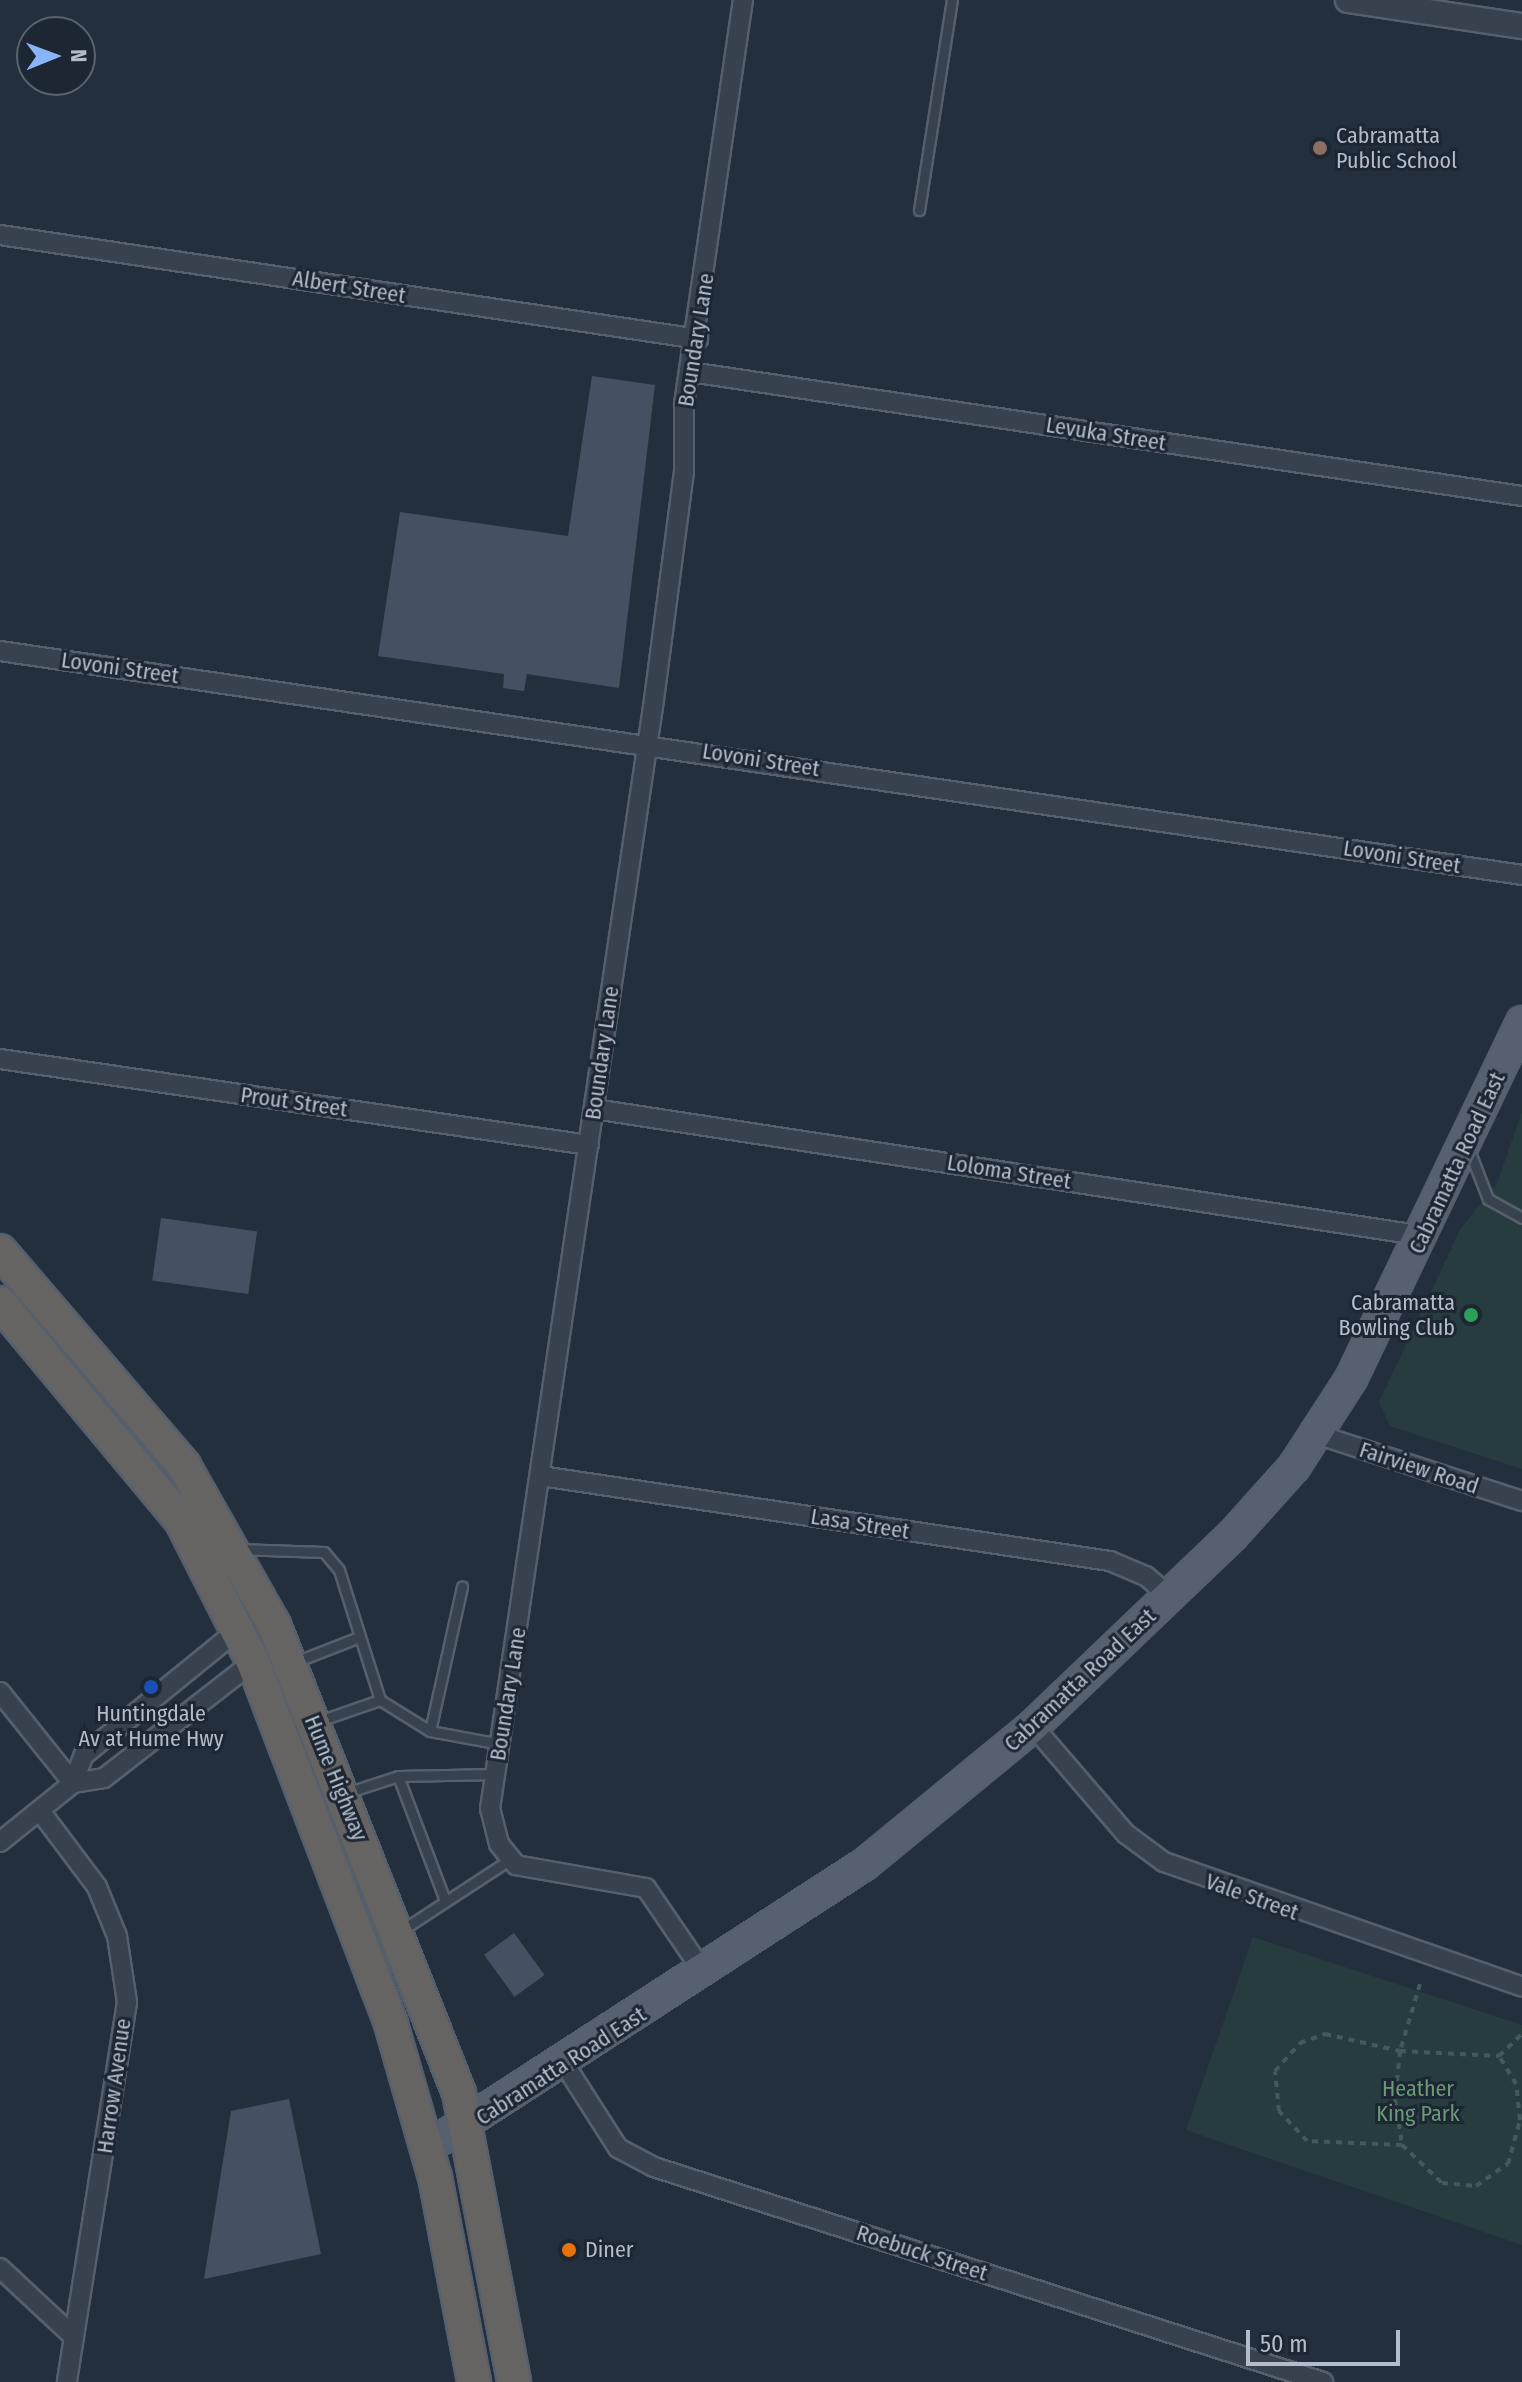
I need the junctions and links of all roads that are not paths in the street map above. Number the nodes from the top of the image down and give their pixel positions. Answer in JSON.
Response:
{"nodes":[{"id":1,"x":743,"y":0,"type":"edge"},
{"id":2,"x":952,"y":0,"type":"edge"},
{"id":3,"x":1348,"y":0,"type":"edge"},
{"id":4,"x":1522,"y":26,"type":"edge"},
{"id":5,"x":919,"y":210,"type":"dead end"},
{"id":6,"x":0,"y":235,"type":"edge"},
{"id":7,"x":698,"y":339,"type":"junction"},
{"id":8,"x":690,"y":372,"type":"junction"},
{"id":9,"x":1522,"y":496,"type":"edge"},
{"id":10,"x":0,"y":651,"type":"edge"},
{"id":11,"x":645,"y":742,"type":"junction"},
{"id":12,"x":1522,"y":875,"type":"edge"},
{"id":13,"x":1522,"y":1022,"type":"edge"},
{"id":14,"x":0,"y":1059,"type":"edge"},
{"id":15,"x":594,"y":1109,"type":"junction"},
{"id":16,"x":1467,"y":1143,"type":"junction"},
{"id":17,"x":589,"y":1145,"type":"junction"},
{"id":18,"x":1522,"y":1218,"type":"edge"},
{"id":19,"x":1424,"y":1236,"type":"junction"},
{"id":20,"x":0,"y":1251,"type":"edge"},
{"id":21,"x":0,"y":1303,"type":"edge"},
{"id":22,"x":1316,"y":1434,"type":"junction"},
{"id":23,"x":541,"y":1476,"type":"junction"},
{"id":24,"x":1522,"y":1501,"type":"edge"},
{"id":25,"x":237,"y":1549,"type":"junction"},
{"id":26,"x":462,"y":1587,"type":"dead end"},
{"id":27,"x":1170,"y":1597,"type":"junction"},
{"id":28,"x":238,"y":1630,"type":"junction"},
{"id":29,"x":359,"y":1637,"type":"junction"},
{"id":30,"x":253,"y":1662,"type":"junction"},
{"id":31,"x":290,"y":1664,"type":"junction"},
{"id":32,"x":0,"y":1692,"type":"edge"},
{"id":33,"x":380,"y":1700,"type":"junction"},
{"id":34,"x":314,"y":1723,"type":"junction"},
{"id":35,"x":1033,"y":1726,"type":"junction"},
{"id":36,"x":430,"y":1731,"type":"junction"},
{"id":37,"x":500,"y":1744,"type":"junction"},
{"id":38,"x":495,"y":1774,"type":"junction"},
{"id":39,"x":398,"y":1776,"type":"junction"},
{"id":40,"x":73,"y":1783,"type":"junction"},
{"id":41,"x":343,"y":1795,"type":"junction"},
{"id":42,"x":40,"y":1811,"type":"junction"},
{"id":43,"x":0,"y":1842,"type":"edge"},
{"id":44,"x":509,"y":1860,"type":"junction"},
{"id":45,"x":444,"y":1898,"type":"junction"},
{"id":46,"x":398,"y":1933,"type":"junction"},
{"id":47,"x":704,"y":1973,"type":"junction"},
{"id":48,"x":1522,"y":1987,"type":"edge"},
{"id":49,"x":565,"y":2065,"type":"junction"},
{"id":50,"x":467,"y":2127,"type":"junction"},
{"id":51,"x":428,"y":2147,"type":"junction"},
{"id":52,"x":0,"y":2268,"type":"edge"},
{"id":53,"x":74,"y":2337,"type":"junction"},
{"id":54,"x":67,"y":2382,"type":"edge"},
{"id":55,"x":474,"y":2382,"type":"edge"},
{"id":56,"x":514,"y":2382,"type":"edge"},
{"id":57,"x":1323,"y":2382,"type":"edge"}],
"edges":[{"from":1,"to":7,"type":"street","name":"Boundary Lane"},
{"from":2,"to":5,"type":"lane"},
{"from":3,"to":4,"type":"street"},
{"from":6,"to":7,"type":"street","name":"Albert Street"},
{"from":7,"to":8,"type":"street","name":"Boundary Lane"},
{"from":8,"to":9,"type":"street","name":"Levuka Street"},
{"from":8,"to":11,"type":"street","name":"Boundary Lane"},
{"from":10,"to":11,"type":"street","name":"Lovoni Street"},
{"from":11,"to":12,"type":"street","name":"Lovoni Street"},
{"from":11,"to":15,"type":"street","name":"Boundary Lane"},
{"from":13,"to":16,"type":"main road","name":"Cabramatta Road East"},
{"from":14,"to":17,"type":"street","name":"Prout Street"},
{"from":15,"to":17,"type":"street","name":"Boundary Lane"},
{"from":15,"to":19,"type":"street","name":"Loloma Street"},
{"from":16,"to":18,"type":"lane"},
{"from":16,"to":19,"type":"main road","name":"Cabramatta Road East"},
{"from":17,"to":23,"type":"street","name":"Boundary Lane"},
{"from":19,"to":22,"type":"main road","name":"Cabramatta Road East"},
{"from":20,"to":25,"type":"highway","name":"Hume Highway"},
{"from":21,"to":28,"type":"highway","name":"Hume Highway"},
{"from":22,"to":24,"type":"street","name":"Fairview Road"},
{"from":22,"to":27,"type":"main road","name":"Cabramatta Road East"},
{"from":23,"to":27,"type":"street","name":"Lasa Street"},
{"from":23,"to":37,"type":"street","name":"Boundary Lane"},
{"from":25,"to":29,"type":"lane"},
{"from":25,"to":31,"type":"highway","name":"Hume Highway"},
{"from":26,"to":36,"type":"lane"},
{"from":27,"to":35,"type":"main road","name":"Cabramatta Road East"},
{"from":28,"to":30,"type":"highway","name":"Hume Highway"},
{"from":28,"to":40,"type":"street"},
{"from":29,"to":31,"type":"lane"},
{"from":29,"to":33,"type":"lane"},
{"from":30,"to":40,"type":"street"},
{"from":30,"to":51,"type":"highway","name":"Hume Highway"},
{"from":31,"to":34,"type":"highway","name":"Hume Highway"},
{"from":32,"to":40,"type":"street"},
{"from":33,"to":34,"type":"lane"},
{"from":33,"to":36,"type":"lane"},
{"from":34,"to":41,"type":"highway","name":"Hume Highway"},
{"from":35,"to":47,"type":"main road","name":"Cabramatta Road East"},
{"from":35,"to":48,"type":"street","name":"Vale Street"},
{"from":36,"to":37,"type":"lane"},
{"from":37,"to":38,"type":"street","name":"Boundary Lane"},
{"from":38,"to":39,"type":"lane"},
{"from":38,"to":44,"type":"street","name":"Boundary Lane"},
{"from":39,"to":41,"type":"lane"},
{"from":39,"to":45,"type":"lane"},
{"from":40,"to":42,"type":"street"},
{"from":41,"to":46,"type":"highway","name":"Hume Highway"},
{"from":42,"to":43,"type":"street"},
{"from":42,"to":53,"type":"street","name":"Harrow Avenue"},
{"from":44,"to":45,"type":"lane"},
{"from":44,"to":47,"type":"street"},
{"from":45,"to":46,"type":"lane"},
{"from":46,"to":50,"type":"highway","name":"Hume Highway"},
{"from":47,"to":49,"type":"main road","name":"Cabramatta Road East"},
{"from":49,"to":50,"type":"main road","name":"Cabramatta Road East"},
{"from":49,"to":57,"type":"street","name":"Roebuck Street"},
{"from":50,"to":51,"type":"main road","name":"Cabramatta Road East"},
{"from":50,"to":56,"type":"highway","name":"Hume Highway"},
{"from":51,"to":55,"type":"highway","name":"Hume Highway"},
{"from":52,"to":53,"type":"street"},
{"from":53,"to":54,"type":"street","name":"Harrow Avenue"}]}
